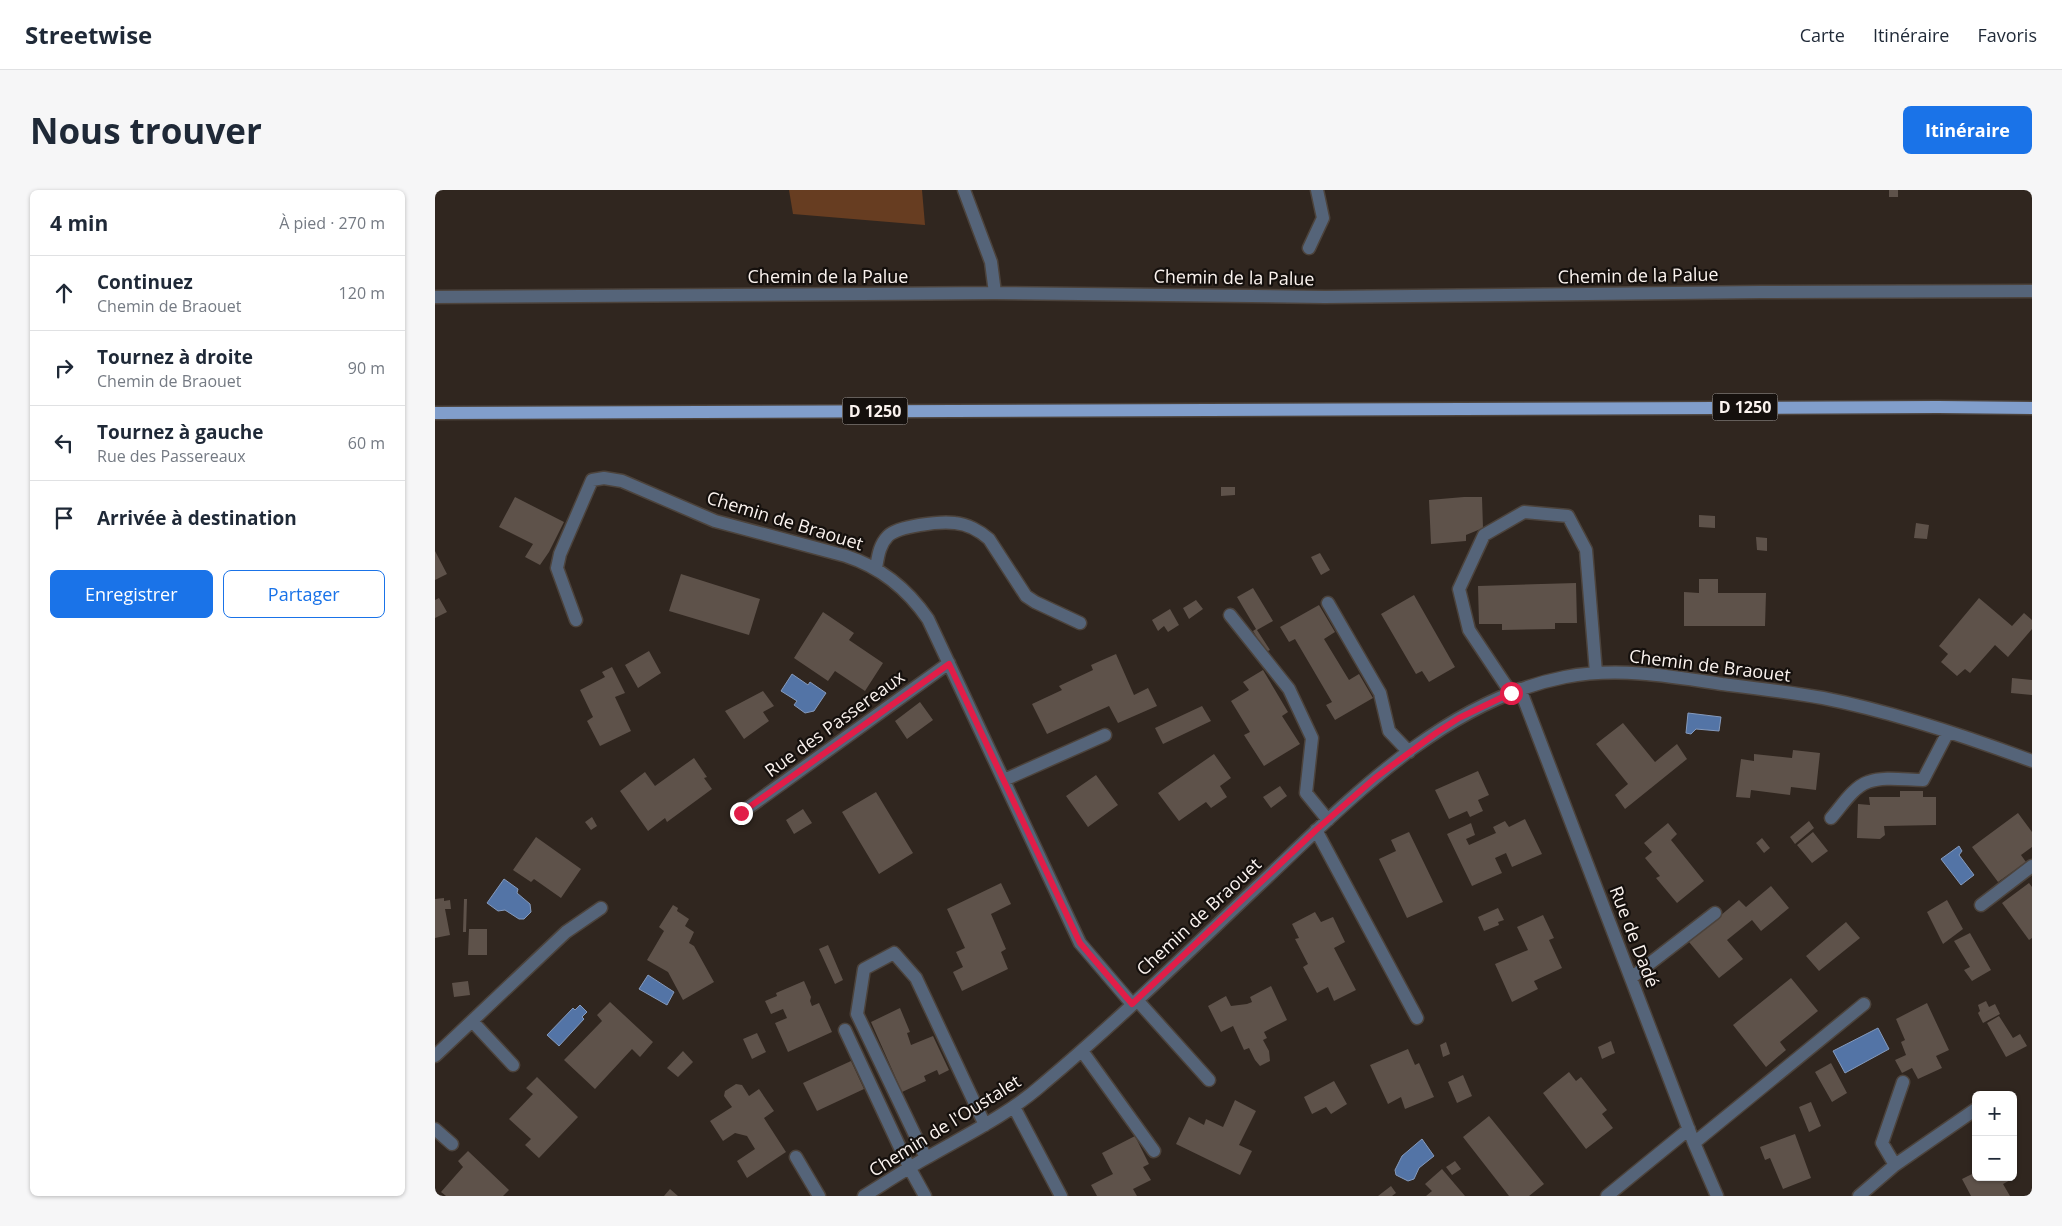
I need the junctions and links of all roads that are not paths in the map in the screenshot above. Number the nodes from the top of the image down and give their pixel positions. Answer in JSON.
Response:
{"nodes":[{"id":1,"x":963,"y":190,"type":"edge"},
{"id":2,"x":1317,"y":190,"type":"edge"},
{"id":3,"x":1309,"y":248,"type":"dead end"},
{"id":4,"x":2032,"y":291,"type":"edge"},
{"id":5,"x":995,"y":293,"type":"junction"},
{"id":6,"x":435,"y":297,"type":"edge"},
{"id":7,"x":2032,"y":402,"type":"edge"},
{"id":8,"x":1979,"y":407,"type":"junction"},
{"id":9,"x":2032,"y":408,"type":"edge"},
{"id":10,"x":435,"y":413,"type":"edge"},
{"id":11,"x":876,"y":568,"type":"junction"},
{"id":12,"x":1328,"y":603,"type":"dead end"},
{"id":13,"x":1230,"y":615,"type":"dead end"},
{"id":14,"x":576,"y":620,"type":"dead end"},
{"id":15,"x":1080,"y":623,"type":"dead end"},
{"id":16,"x":949,"y":664,"type":"junction"},
{"id":17,"x":1596,"y":673,"type":"junction"},
{"id":18,"x":1515,"y":691,"type":"junction"},
{"id":19,"x":1948,"y":732,"type":"junction"},
{"id":20,"x":1105,"y":735,"type":"dead end"},
{"id":21,"x":1409,"y":752,"type":"junction"},
{"id":22,"x":2032,"y":761,"type":"edge"},
{"id":23,"x":1004,"y":780,"type":"junction"},
{"id":24,"x":741,"y":813,"type":"dead end"},
{"id":25,"x":1831,"y":818,"type":"dead end"},
{"id":26,"x":1328,"y":820,"type":"junction"},
{"id":27,"x":1316,"y":830,"type":"junction"},
{"id":28,"x":2032,"y":866,"type":"edge"},
{"id":29,"x":1981,"y":905,"type":"dead end"},
{"id":30,"x":601,"y":908,"type":"dead end"},
{"id":31,"x":1715,"y":913,"type":"dead end"},
{"id":32,"x":1631,"y":978,"type":"junction"},
{"id":33,"x":1135,"y":1002,"type":"junction"},
{"id":34,"x":1864,"y":1004,"type":"dead end"},
{"id":35,"x":1417,"y":1018,"type":"dead end"},
{"id":36,"x":472,"y":1022,"type":"junction"},
{"id":37,"x":845,"y":1030,"type":"dead end"},
{"id":38,"x":1082,"y":1051,"type":"junction"},
{"id":39,"x":435,"y":1056,"type":"edge"},
{"id":40,"x":513,"y":1065,"type":"dead end"},
{"id":41,"x":1209,"y":1080,"type":"dead end"},
{"id":42,"x":1903,"y":1082,"type":"dead end"},
{"id":43,"x":1014,"y":1107,"type":"junction"},
{"id":44,"x":1972,"y":1112,"type":"edge"},
{"id":45,"x":985,"y":1125,"type":"junction"},
{"id":46,"x":435,"y":1129,"type":"edge"},
{"id":47,"x":1689,"y":1129,"type":"junction"},
{"id":48,"x":452,"y":1144,"type":"dead end"},
{"id":49,"x":1694,"y":1144,"type":"junction"},
{"id":50,"x":1154,"y":1151,"type":"dead end"},
{"id":51,"x":796,"y":1156,"type":"dead end"},
{"id":52,"x":926,"y":1158,"type":"junction"},
{"id":53,"x":1895,"y":1165,"type":"junction"},
{"id":54,"x":909,"y":1167,"type":"junction"},
{"id":55,"x":819,"y":1196,"type":"edge"},
{"id":56,"x":864,"y":1196,"type":"edge"},
{"id":57,"x":925,"y":1196,"type":"edge"},
{"id":58,"x":1061,"y":1196,"type":"edge"},
{"id":59,"x":1607,"y":1196,"type":"edge"},
{"id":60,"x":1717,"y":1196,"type":"edge"},
{"id":61,"x":1859,"y":1196,"type":"edge"}],
"edges":[{"from":1,"to":5,"type":"street"},
{"from":2,"to":3,"type":"street"},
{"from":4,"to":5,"type":"street","name":"Chemin de la Palue"},
{"from":5,"to":6,"type":"street","name":"Chemin de la Palue"},
{"from":7,"to":8,"type":"main road","number":"D 1250"},
{"from":8,"to":9,"type":"main road","number":"D 1250"},
{"from":8,"to":10,"type":"main road","number":"D 1250"},
{"from":11,"to":14,"type":"street","name":"Chemin de Braouet"},
{"from":11,"to":15,"type":"street"},
{"from":11,"to":16,"type":"street","name":"Chemin de Braouet"},
{"from":12,"to":21,"type":"street"},
{"from":13,"to":26,"type":"street"},
{"from":16,"to":23,"type":"street","name":"Chemin de Braouet"},
{"from":16,"to":24,"type":"street","name":"Rue des Passereaux"},
{"from":17,"to":18,"type":"street","name":"Chemin de Braouet"},
{"from":17,"to":18,"type":"street"},
{"from":17,"to":19,"type":"street","name":"Chemin de Braouet"},
{"from":18,"to":21,"type":"street","name":"Chemin de Braouet"},
{"from":18,"to":32,"type":"street","name":"Rue de Dadé"},
{"from":19,"to":22,"type":"street","name":"Chemin de Braouet"},
{"from":19,"to":25,"type":"street"},
{"from":20,"to":23,"type":"street"},
{"from":21,"to":26,"type":"street","name":"Chemin de Braouet"},
{"from":23,"to":33,"type":"street","name":"Chemin de Braouet"},
{"from":26,"to":27,"type":"street","name":"Chemin de Braouet"},
{"from":27,"to":33,"type":"street","name":"Chemin de Braouet"},
{"from":27,"to":35,"type":"street"},
{"from":28,"to":29,"type":"street"},
{"from":30,"to":36,"type":"street"},
{"from":31,"to":32,"type":"street"},
{"from":32,"to":47,"type":"street","name":"Rue de Dadé"},
{"from":33,"to":38,"type":"street","name":"Chemin de l'Oustalet"},
{"from":33,"to":41,"type":"street"},
{"from":34,"to":49,"type":"street"},
{"from":36,"to":39,"type":"street"},
{"from":36,"to":40,"type":"street"},
{"from":37,"to":54,"type":"street"},
{"from":38,"to":43,"type":"street","name":"Chemin de l'Oustalet"},
{"from":38,"to":50,"type":"street"},
{"from":42,"to":53,"type":"street"},
{"from":43,"to":45,"type":"street","name":"Chemin de l'Oustalet"},
{"from":43,"to":58,"type":"street"},
{"from":44,"to":53,"type":"street"},
{"from":45,"to":52,"type":"street","name":"Chemin de l'Oustalet"},
{"from":45,"to":52,"type":"street"},
{"from":46,"to":48,"type":"street"},
{"from":47,"to":49,"type":"street","name":"Rue de Dadé"},
{"from":47,"to":59,"type":"street"},
{"from":49,"to":60,"type":"street","name":"Rue de Dadé"},
{"from":51,"to":55,"type":"street"},
{"from":52,"to":54,"type":"street","name":"Chemin de l'Oustalet"},
{"from":53,"to":61,"type":"street"},
{"from":54,"to":56,"type":"street","name":"Chemin de l'Oustalet"},
{"from":54,"to":57,"type":"street"}]}
